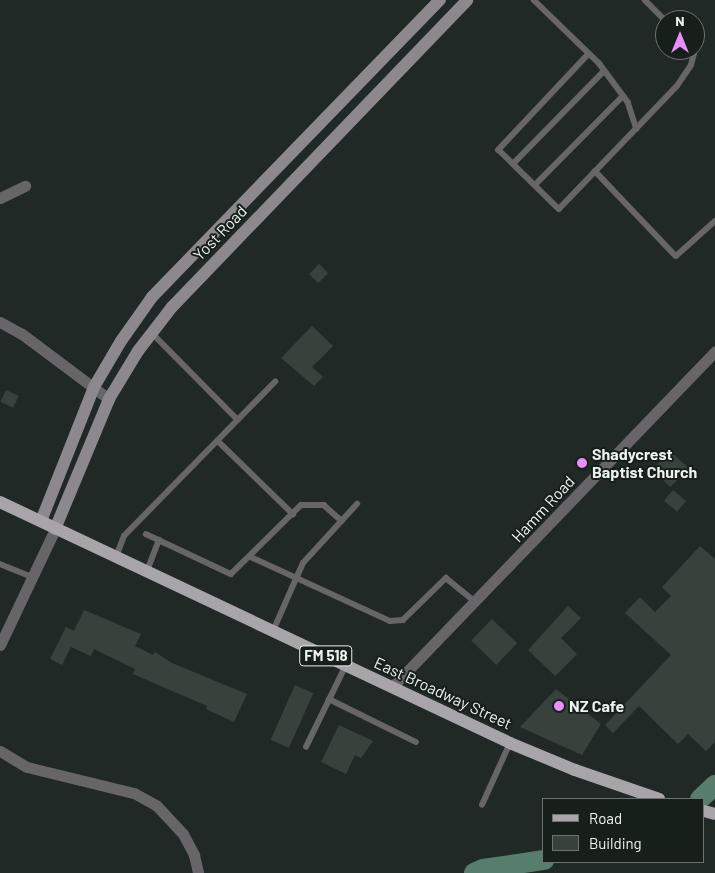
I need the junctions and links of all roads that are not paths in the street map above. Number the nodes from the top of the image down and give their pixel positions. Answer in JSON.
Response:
{"nodes":[{"id":1,"x":440,"y":0,"type":"edge"},
{"id":2,"x":467,"y":0,"type":"edge"},
{"id":3,"x":534,"y":0,"type":"edge"},
{"id":4,"x":645,"y":0,"type":"edge"},
{"id":5,"x":655,"y":10,"type":"edge"},
{"id":6,"x":406,"y":35,"type":"junction"},
{"id":7,"x":420,"y":49,"type":"junction"},
{"id":8,"x":589,"y":54,"type":"junction"},
{"id":9,"x":692,"y":60,"type":"edge"},
{"id":10,"x":604,"y":71,"type":"junction"},
{"id":11,"x":623,"y":96,"type":"junction"},
{"id":12,"x":637,"y":129,"type":"junction"},
{"id":13,"x":513,"y":164,"type":"junction"},
{"id":14,"x":595,"y":172,"type":"junction"},
{"id":15,"x":535,"y":185,"type":"junction"},
{"id":16,"x":25,"y":186,"type":"dead end"},
{"id":17,"x":256,"y":190,"type":"junction"},
{"id":18,"x":0,"y":198,"type":"edge"},
{"id":19,"x":270,"y":204,"type":"junction"},
{"id":20,"x":715,"y":220,"type":"edge"},
{"id":21,"x":136,"y":320,"type":"junction"},
{"id":22,"x":0,"y":322,"type":"edge"},
{"id":23,"x":152,"y":333,"type":"junction"},
{"id":24,"x":715,"y":351,"type":"edge"},
{"id":25,"x":275,"y":382,"type":"dead end"},
{"id":26,"x":94,"y":387,"type":"junction"},
{"id":27,"x":109,"y":399,"type":"junction"},
{"id":28,"x":238,"y":420,"type":"junction"},
{"id":29,"x":218,"y":441,"type":"junction"},
{"id":30,"x":357,"y":504,"type":"dead end"},
{"id":31,"x":1,"y":505,"type":"edge"},
{"id":32,"x":292,"y":514,"type":"junction"},
{"id":33,"x":41,"y":521,"type":"junction"},
{"id":34,"x":342,"y":521,"type":"junction"},
{"id":35,"x":55,"y":529,"type":"junction"},
{"id":36,"x":146,"y":534,"type":"dead end"},
{"id":37,"x":159,"y":540,"type":"junction"},
{"id":38,"x":116,"y":557,"type":"junction"},
{"id":39,"x":251,"y":557,"type":"junction"},
{"id":40,"x":0,"y":564,"type":"edge"},
{"id":41,"x":147,"y":572,"type":"junction"},
{"id":42,"x":34,"y":578,"type":"junction"},
{"id":43,"x":296,"y":578,"type":"junction"},
{"id":44,"x":475,"y":602,"type":"junction"},
{"id":45,"x":273,"y":631,"type":"junction"},
{"id":46,"x":0,"y":645,"type":"edge"},
{"id":47,"x":346,"y":665,"type":"junction"},
{"id":48,"x":392,"y":687,"type":"junction"},
{"id":49,"x":329,"y":699,"type":"junction"},
{"id":50,"x":416,"y":742,"type":"dead end"},
{"id":51,"x":510,"y":743,"type":"junction"},
{"id":52,"x":306,"y":747,"type":"dead end"},
{"id":53,"x":0,"y":751,"type":"edge"},
{"id":54,"x":655,"y":798,"type":"edge"},
{"id":55,"x":482,"y":805,"type":"dead end"},
{"id":56,"x":198,"y":873,"type":"edge"}],
"edges":[{"from":1,"to":6,"type":"main road","name":"Yost Road"},
{"from":2,"to":7,"type":"main road","name":"Yost Road"},
{"from":3,"to":8,"type":"lane"},
{"from":4,"to":5,"type":"lane"},
{"from":6,"to":7,"type":"main road"},
{"from":6,"to":17,"type":"main road","name":"Yost Road"},
{"from":7,"to":19,"type":"main road","name":"Yost Road"},
{"from":8,"to":10,"type":"lane"},
{"from":8,"to":13,"type":"lane"},
{"from":9,"to":12,"type":"lane"},
{"from":10,"to":11,"type":"lane"},
{"from":10,"to":13,"type":"lane"},
{"from":11,"to":12,"type":"lane"},
{"from":11,"to":15,"type":"lane"},
{"from":12,"to":14,"type":"lane"},
{"from":13,"to":15,"type":"lane"},
{"from":14,"to":15,"type":"lane"},
{"from":14,"to":20,"type":"lane"},
{"from":16,"to":18,"type":"street"},
{"from":17,"to":19,"type":"main road"},
{"from":17,"to":21,"type":"main road","name":"Yost Road"},
{"from":19,"to":23,"type":"main road","name":"Yost Road"},
{"from":21,"to":23,"type":"main road"},
{"from":21,"to":26,"type":"main road","name":"Yost Road"},
{"from":22,"to":26,"type":"street"},
{"from":23,"to":27,"type":"main road","name":"Yost Road"},
{"from":23,"to":28,"type":"lane"},
{"from":24,"to":44,"type":"street","name":"Hamm Road"},
{"from":25,"to":28,"type":"lane"},
{"from":26,"to":27,"type":"street"},
{"from":26,"to":33,"type":"main road","name":"Yost Road"},
{"from":27,"to":35,"type":"main road","name":"Yost Road"},
{"from":28,"to":29,"type":"lane"},
{"from":29,"to":32,"type":"lane"},
{"from":29,"to":38,"type":"lane"},
{"from":30,"to":34,"type":"lane"},
{"from":31,"to":33,"type":"main road","name":"East Broadway Street","number":"FM 518"},
{"from":32,"to":34,"type":"lane"},
{"from":32,"to":39,"type":"lane"},
{"from":33,"to":35,"type":"main road","name":"East Broadway Street","number":"FM 518"},
{"from":34,"to":43,"type":"lane"},
{"from":35,"to":38,"type":"main road","name":"East Broadway Street","number":"FM 518"},
{"from":35,"to":42,"type":"street"},
{"from":36,"to":37,"type":"lane"},
{"from":37,"to":39,"type":"lane"},
{"from":37,"to":41,"type":"lane"},
{"from":38,"to":41,"type":"main road","name":"East Broadway Street","number":"FM 518"},
{"from":39,"to":43,"type":"lane"},
{"from":40,"to":42,"type":"lane"},
{"from":41,"to":45,"type":"main road","name":"East Broadway Street","number":"FM 518"},
{"from":42,"to":46,"type":"street"},
{"from":43,"to":44,"type":"lane"},
{"from":43,"to":45,"type":"lane"},
{"from":44,"to":48,"type":"street","name":"Hamm Road"},
{"from":45,"to":47,"type":"main road","name":"East Broadway Street","number":"FM 518"},
{"from":47,"to":48,"type":"main road","name":"East Broadway Street","number":"FM 518"},
{"from":47,"to":49,"type":"lane"},
{"from":48,"to":51,"type":"main road","name":"East Broadway Street","number":"FM 518"},
{"from":49,"to":50,"type":"lane"},
{"from":49,"to":52,"type":"lane"},
{"from":51,"to":54,"type":"main road","name":"East Broadway Street","number":"FM 518"},
{"from":51,"to":55,"type":"lane"},
{"from":53,"to":56,"type":"street"}]}
